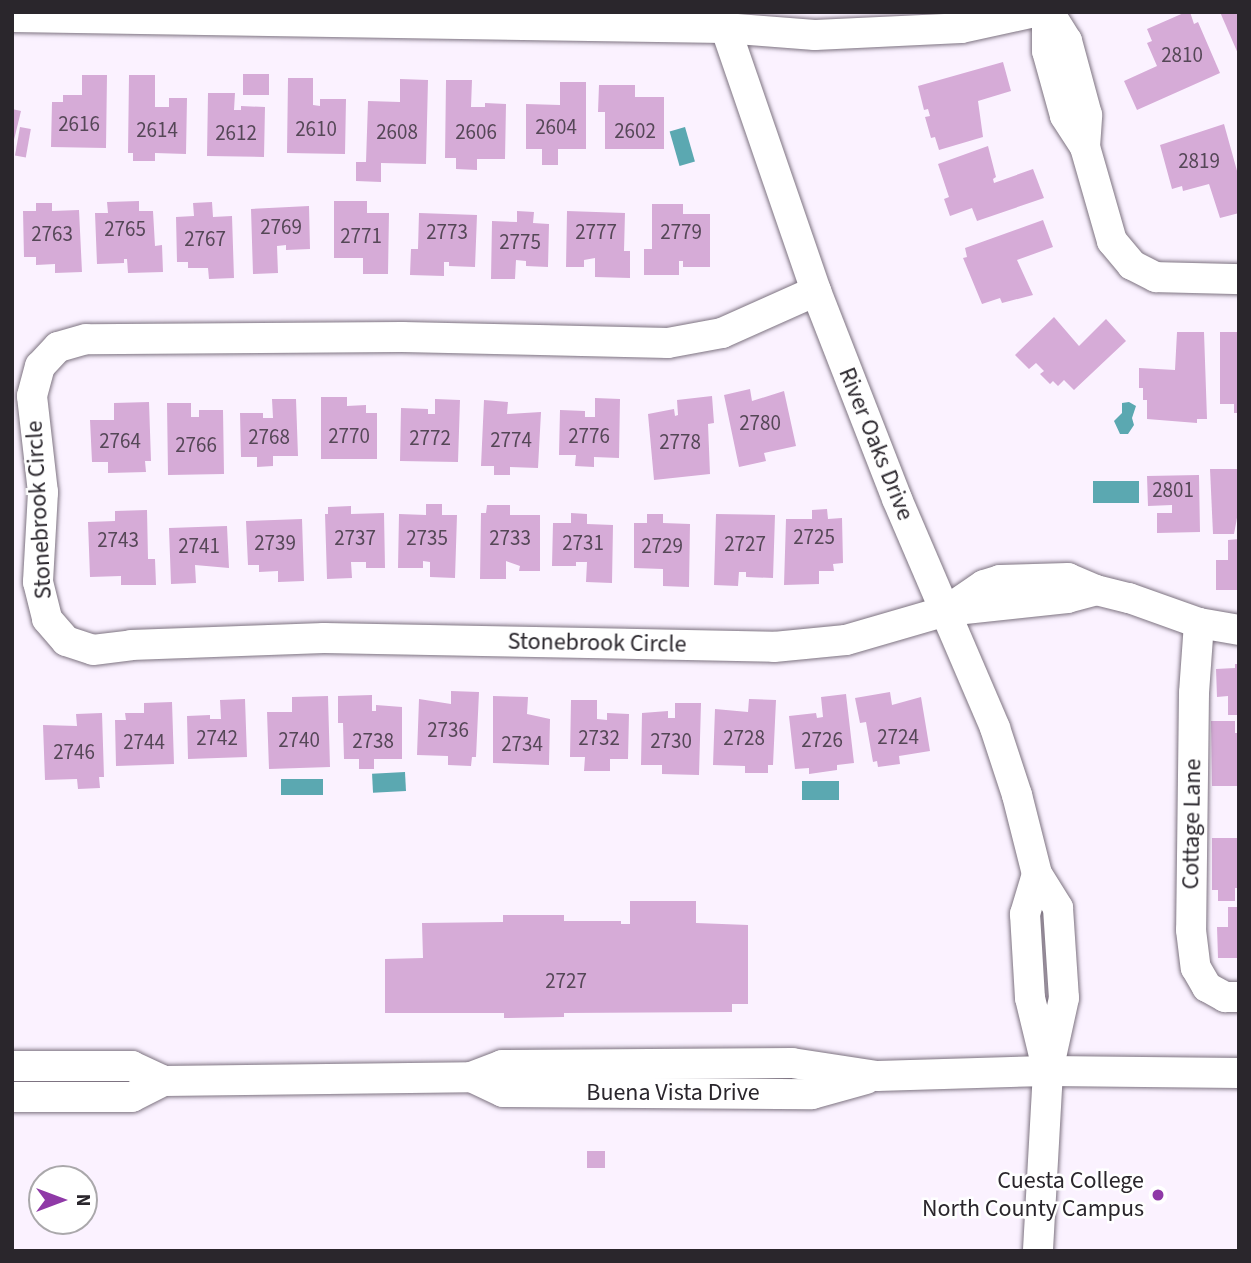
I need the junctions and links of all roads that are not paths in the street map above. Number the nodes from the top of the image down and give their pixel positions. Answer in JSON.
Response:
{"nodes":[{"id":1,"x":1035,"y":12,"type":"edge"},
{"id":2,"x":1048,"y":12,"type":"edge"},
{"id":3,"x":288,"y":16,"type":"edge"},
{"id":4,"x":12,"y":17,"type":"edge"},
{"id":5,"x":722,"y":20,"type":"edge"},
{"id":6,"x":1239,"y":279,"type":"edge"},
{"id":7,"x":816,"y":291,"type":"junction"},
{"id":8,"x":946,"y":611,"type":"junction"},
{"id":9,"x":1199,"y":623,"type":"junction"},
{"id":10,"x":1239,"y":630,"type":"edge"},
{"id":11,"x":1239,"y":997,"type":"edge"},
{"id":12,"x":12,"y":1066,"type":"edge"},
{"id":13,"x":1048,"y":1071,"type":"junction"},
{"id":14,"x":1239,"y":1073,"type":"edge"},
{"id":15,"x":164,"y":1081,"type":"junction"},
{"id":16,"x":12,"y":1097,"type":"edge"},
{"id":17,"x":1038,"y":1251,"type":"edge"}],
"edges":[{"from":1,"to":5,"type":"street"},
{"from":2,"to":6,"type":"street"},
{"from":3,"to":4,"type":"street"},
{"from":3,"to":5,"type":"street"},
{"from":5,"to":7,"type":"street","name":"River Oaks Drive"},
{"from":7,"to":8,"type":"street","name":"River Oaks Drive"},
{"from":7,"to":8,"type":"street","name":"Stonebrook Circle"},
{"from":8,"to":9,"type":"street"},
{"from":8,"to":13,"type":"street","name":"River Oaks Drive"},
{"from":9,"to":10,"type":"street"},
{"from":9,"to":11,"type":"street","name":"Cottage Lane"},
{"from":12,"to":15,"type":"street","name":"Buena Vista Drive"},
{"from":13,"to":14,"type":"street","name":"Buena Vista Drive"},
{"from":13,"to":15,"type":"street","name":"Buena Vista Drive"},
{"from":13,"to":17,"type":"street","name":"River Oaks Drive"},
{"from":15,"to":16,"type":"street","name":"Buena Vista Drive"}]}
